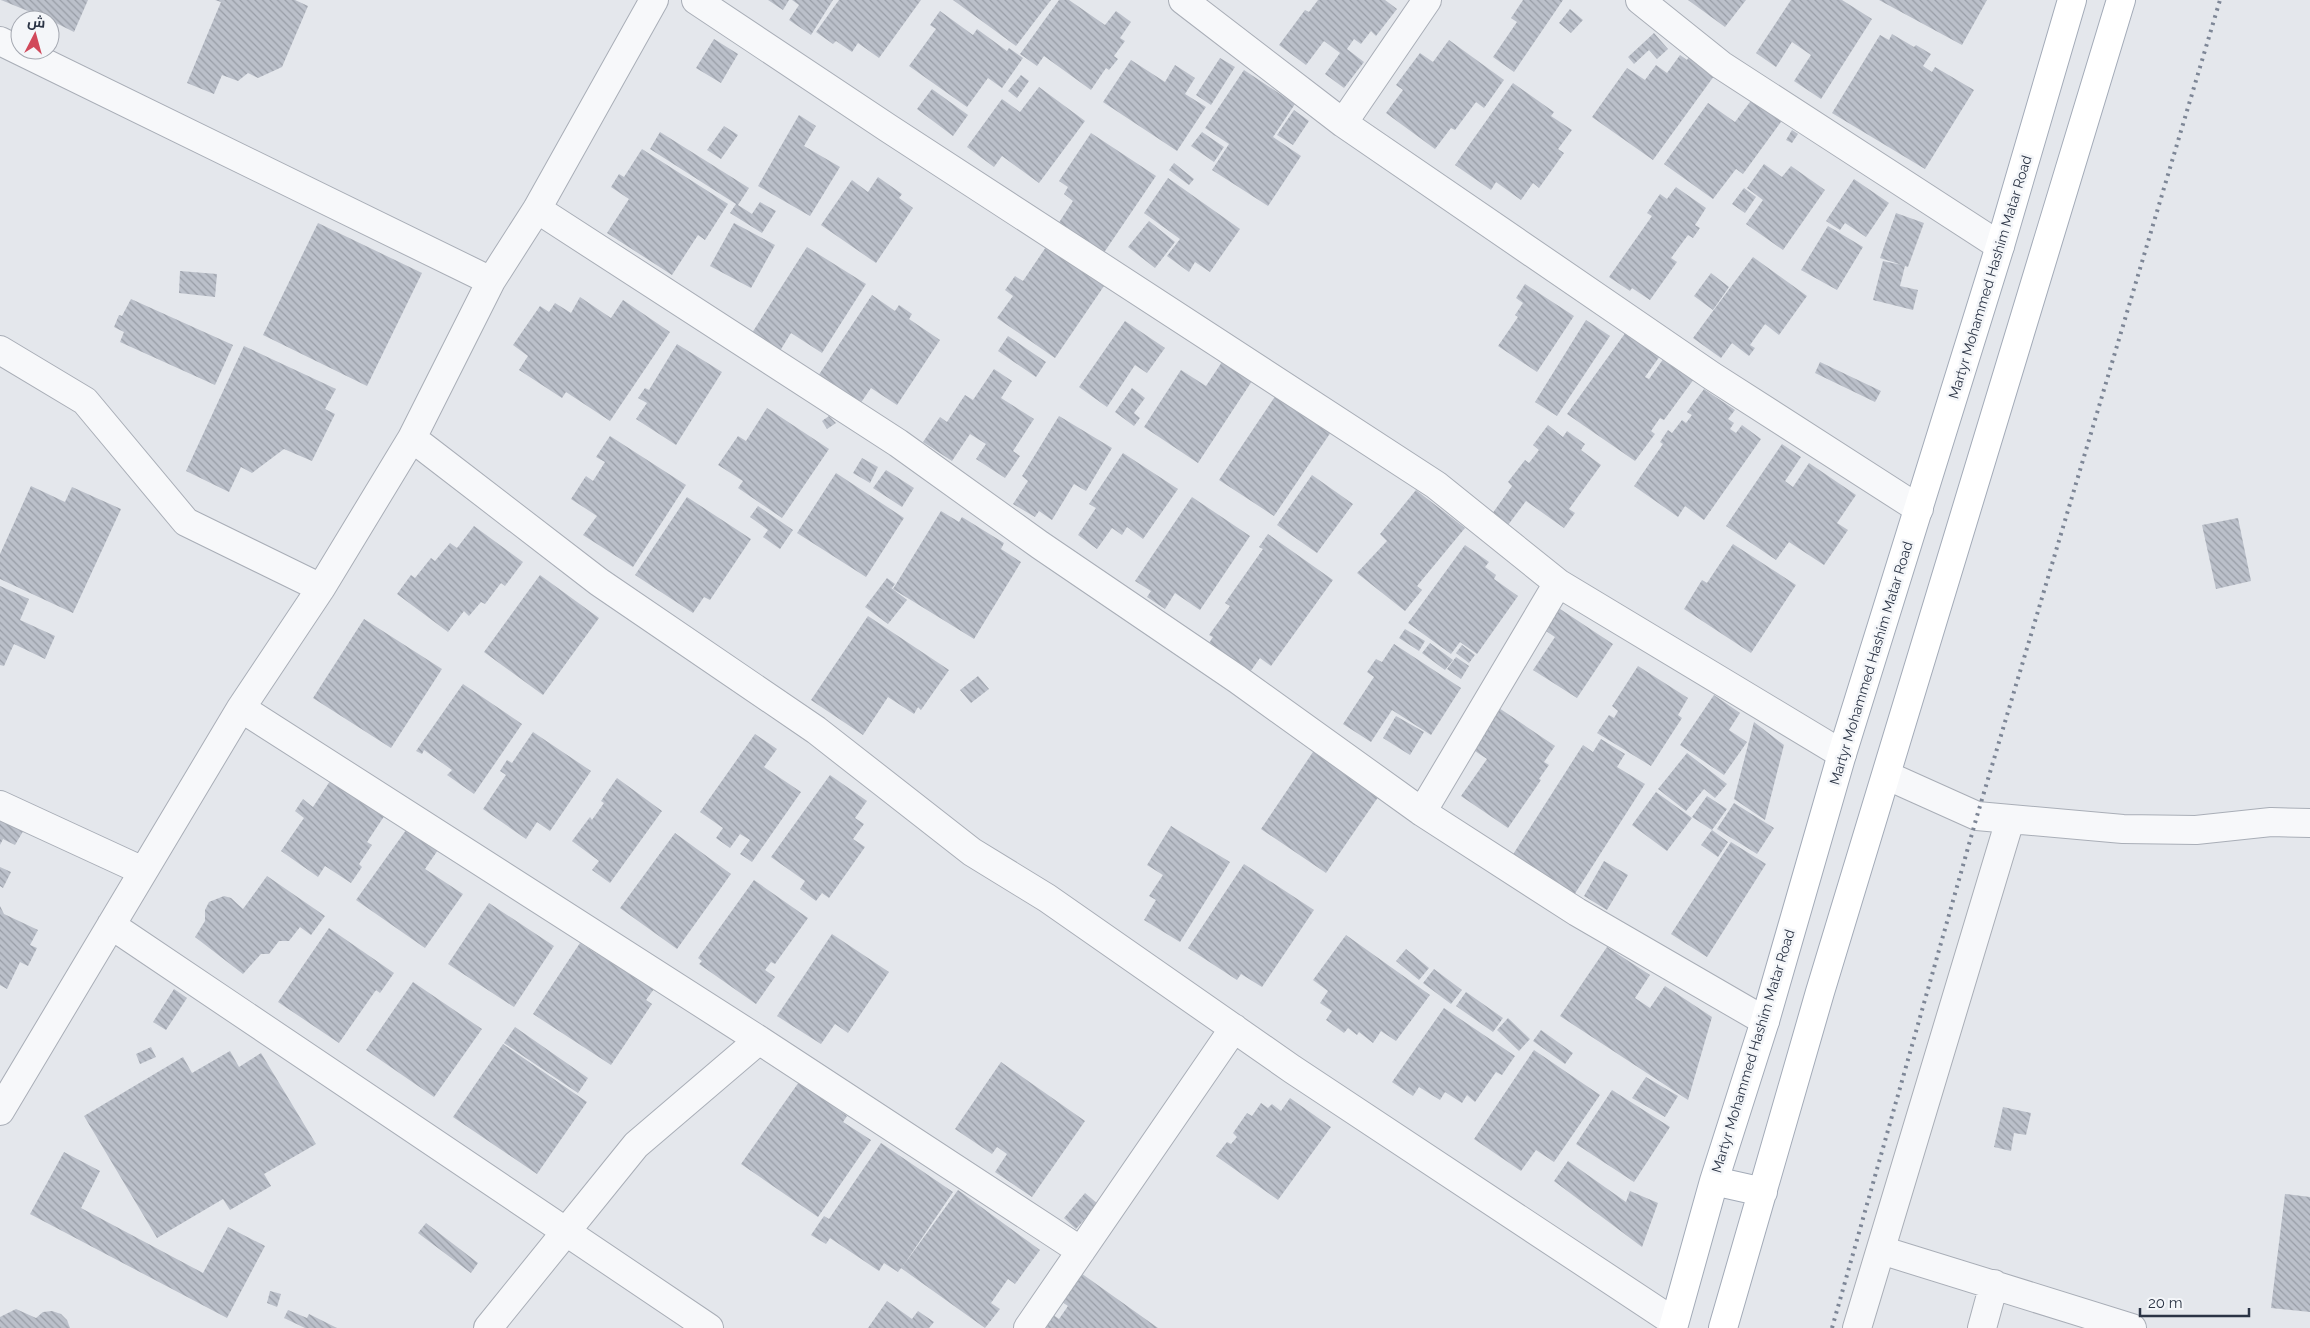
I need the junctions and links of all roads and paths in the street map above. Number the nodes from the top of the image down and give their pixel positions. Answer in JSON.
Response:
{"nodes":[{"id":1,"x":654,"y":0,"type":"edge"},
{"id":2,"x":696,"y":0,"type":"edge"},
{"id":3,"x":1183,"y":0,"type":"edge"},
{"id":4,"x":1427,"y":0,"type":"edge"},
{"id":5,"x":1640,"y":0,"type":"edge"},
{"id":6,"x":2072,"y":0,"type":"edge"},
{"id":7,"x":2122,"y":0,"type":"edge"},
{"id":8,"x":0,"y":41,"type":"edge"},
{"id":9,"x":1343,"y":123,"type":"junction"},
{"id":10,"x":538,"y":209,"type":"junction"},
{"id":11,"x":2000,"y":246,"type":"junction"},
{"id":12,"x":491,"y":281,"type":"junction"},
{"id":13,"x":0,"y":350,"type":"edge"},
{"id":14,"x":412,"y":438,"type":"junction"},
{"id":15,"x":1918,"y":509,"type":"junction"},
{"id":16,"x":1558,"y":583,"type":"junction"},
{"id":17,"x":321,"y":588,"type":"junction"},
{"id":18,"x":241,"y":708,"type":"junction"},
{"id":19,"x":1842,"y":754,"type":"junction"},
{"id":20,"x":1888,"y":776,"type":"junction"},
{"id":21,"x":0,"y":805,"type":"edge"},
{"id":22,"x":1422,"y":812,"type":"junction"},
{"id":23,"x":2010,"y":820,"type":"junction"},
{"id":24,"x":2310,"y":823,"type":"edge"},
{"id":25,"x":143,"y":871,"type":"junction"},
{"id":26,"x":111,"y":925,"type":"junction"},
{"id":27,"x":1765,"y":1021,"type":"junction"},
{"id":28,"x":1234,"y":1028,"type":"junction"},
{"id":29,"x":759,"y":1040,"type":"junction"},
{"id":30,"x":0,"y":1111,"type":"edge"},
{"id":31,"x":1714,"y":1181,"type":"junction"},
{"id":32,"x":1763,"y":1192,"type":"junction"},
{"id":33,"x":566,"y":1232,"type":"junction"},
{"id":34,"x":1881,"y":1250,"type":"junction"},
{"id":35,"x":1081,"y":1251,"type":"junction"},
{"id":36,"x":1994,"y":1284,"type":"junction"},
{"id":37,"x":1673,"y":1325,"type":"edge"},
{"id":38,"x":488,"y":1328,"type":"edge"},
{"id":39,"x":709,"y":1328,"type":"edge"},
{"id":40,"x":1028,"y":1328,"type":"edge"},
{"id":41,"x":1723,"y":1328,"type":"edge"},
{"id":42,"x":1857,"y":1328,"type":"edge"},
{"id":43,"x":1982,"y":1328,"type":"edge"},
{"id":44,"x":2132,"y":1328,"type":"edge"}],
"edges":[{"from":1,"to":10,"type":"street"},
{"from":2,"to":16,"type":"street"},
{"from":3,"to":9,"type":"street"},
{"from":4,"to":9,"type":"street"},
{"from":5,"to":11,"type":"street"},
{"from":6,"to":11,"type":"main road","name":"Martyr Mohammed Hashim Matar Road"},
{"from":7,"to":20,"type":"main road"},
{"from":8,"to":12,"type":"street"},
{"from":9,"to":15,"type":"street"},
{"from":10,"to":12,"type":"street"},
{"from":10,"to":22,"type":"street"},
{"from":11,"to":15,"type":"main road","name":"Martyr Mohammed Hashim Matar Road"},
{"from":12,"to":14,"type":"street"},
{"from":13,"to":17,"type":"street"},
{"from":14,"to":17,"type":"street"},
{"from":14,"to":28,"type":"street"},
{"from":15,"to":19,"type":"main road","name":"Martyr Mohammed Hashim Matar Road"},
{"from":16,"to":19,"type":"street"},
{"from":16,"to":22,"type":"street"},
{"from":17,"to":18,"type":"street"},
{"from":18,"to":25,"type":"street"},
{"from":18,"to":29,"type":"street"},
{"from":19,"to":27,"type":"main road","name":"Martyr Mohammed Hashim Matar Road"},
{"from":20,"to":23,"type":"street"},
{"from":20,"to":32,"type":"main road"},
{"from":21,"to":25,"type":"street"},
{"from":22,"to":27,"type":"street"},
{"from":23,"to":24,"type":"street"},
{"from":23,"to":34,"type":"street"},
{"from":25,"to":26,"type":"street"},
{"from":26,"to":30,"type":"street"},
{"from":26,"to":33,"type":"street"},
{"from":27,"to":31,"type":"main road","name":"Martyr Mohammed Hashim Matar Road"},
{"from":28,"to":35,"type":"street"},
{"from":28,"to":37,"type":"street"},
{"from":29,"to":33,"type":"street"},
{"from":29,"to":35,"type":"street"},
{"from":31,"to":32,"type":"main road"},
{"from":31,"to":37,"type":"main road","name":"Martyr Mohammed Hashim Matar Road"},
{"from":32,"to":41,"type":"main road"},
{"from":33,"to":38,"type":"street"},
{"from":33,"to":39,"type":"street"},
{"from":34,"to":36,"type":"street"},
{"from":34,"to":42,"type":"street"},
{"from":35,"to":40,"type":"street"},
{"from":36,"to":43,"type":"street"},
{"from":36,"to":44,"type":"street"}]}
